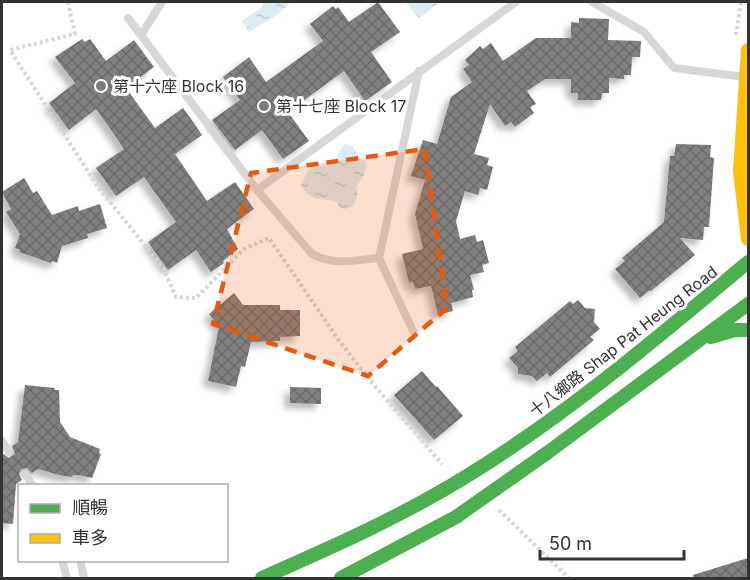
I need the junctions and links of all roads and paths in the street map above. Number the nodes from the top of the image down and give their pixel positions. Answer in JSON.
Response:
{"nodes":[{"id":1,"x":68,"y":2,"type":"edge"},
{"id":2,"x":161,"y":2,"type":"edge"},
{"id":3,"x":516,"y":2,"type":"edge"},
{"id":4,"x":592,"y":2,"type":"edge"},
{"id":5,"x":128,"y":18,"type":"dead end"},
{"id":6,"x":141,"y":35,"type":"junction"},
{"id":7,"x":748,"y":50,"type":"edge"},
{"id":8,"x":419,"y":71,"type":"junction"},
{"id":9,"x":745,"y":77,"type":"junction"},
{"id":10,"x":744,"y":92,"type":"junction"},
{"id":11,"x":748,"y":106,"type":"edge"},
{"id":12,"x":257,"y":190,"type":"junction"},
{"id":13,"x":748,"y":239,"type":"edge"},
{"id":14,"x":379,"y":258,"type":"junction"},
{"id":15,"x":748,"y":262,"type":"edge"},
{"id":16,"x":748,"y":304,"type":"edge"},
{"id":17,"x":748,"y":330,"type":"edge"},
{"id":18,"x":413,"y":331,"type":"dead end"},
{"id":19,"x":699,"y":342,"type":"junction"},
{"id":20,"x":2,"y":441,"type":"edge"},
{"id":21,"x":9,"y":452,"type":"dead end"},
{"id":22,"x":442,"y":464,"type":"dead end"},
{"id":23,"x":25,"y":474,"type":"dead end"},
{"id":24,"x":32,"y":484,"type":"edge"},
{"id":25,"x":499,"y":510,"type":"dead end"},
{"id":26,"x":62,"y":562,"type":"edge"},
{"id":27,"x":80,"y":562,"type":"edge"},
{"id":28,"x":67,"y":579,"type":"edge"},
{"id":29,"x":84,"y":579,"type":"edge"},
{"id":30,"x":262,"y":579,"type":"edge"},
{"id":31,"x":341,"y":579,"type":"edge"},
{"id":32,"x":568,"y":579,"type":"edge"}],
"edges":[{"from":1,"to":22,"type":"path"},
{"from":2,"to":6,"type":"lane"},
{"from":3,"to":8,"type":"lane"},
{"from":4,"to":9,"type":"lane"},
{"from":5,"to":6,"type":"lane"},
{"from":6,"to":12,"type":"lane"},
{"from":7,"to":9,"type":"main road"},
{"from":8,"to":12,"type":"lane"},
{"from":8,"to":14,"type":"lane"},
{"from":9,"to":10,"type":"main road"},
{"from":10,"to":11,"type":"main road"},
{"from":10,"to":13,"type":"main road"},
{"from":12,"to":14,"type":"lane"},
{"from":14,"to":18,"type":"lane"},
{"from":15,"to":30,"type":"main road","name":"十八鄉路 Shap Pat Heung Road"},
{"from":16,"to":19,"type":"main road"},
{"from":17,"to":19,"type":"main road"},
{"from":19,"to":31,"type":"main road"},
{"from":20,"to":21,"type":"lane"},
{"from":23,"to":24,"type":"lane"},
{"from":25,"to":32,"type":"path"},
{"from":26,"to":28,"type":"lane"},
{"from":27,"to":29,"type":"lane"}]}
